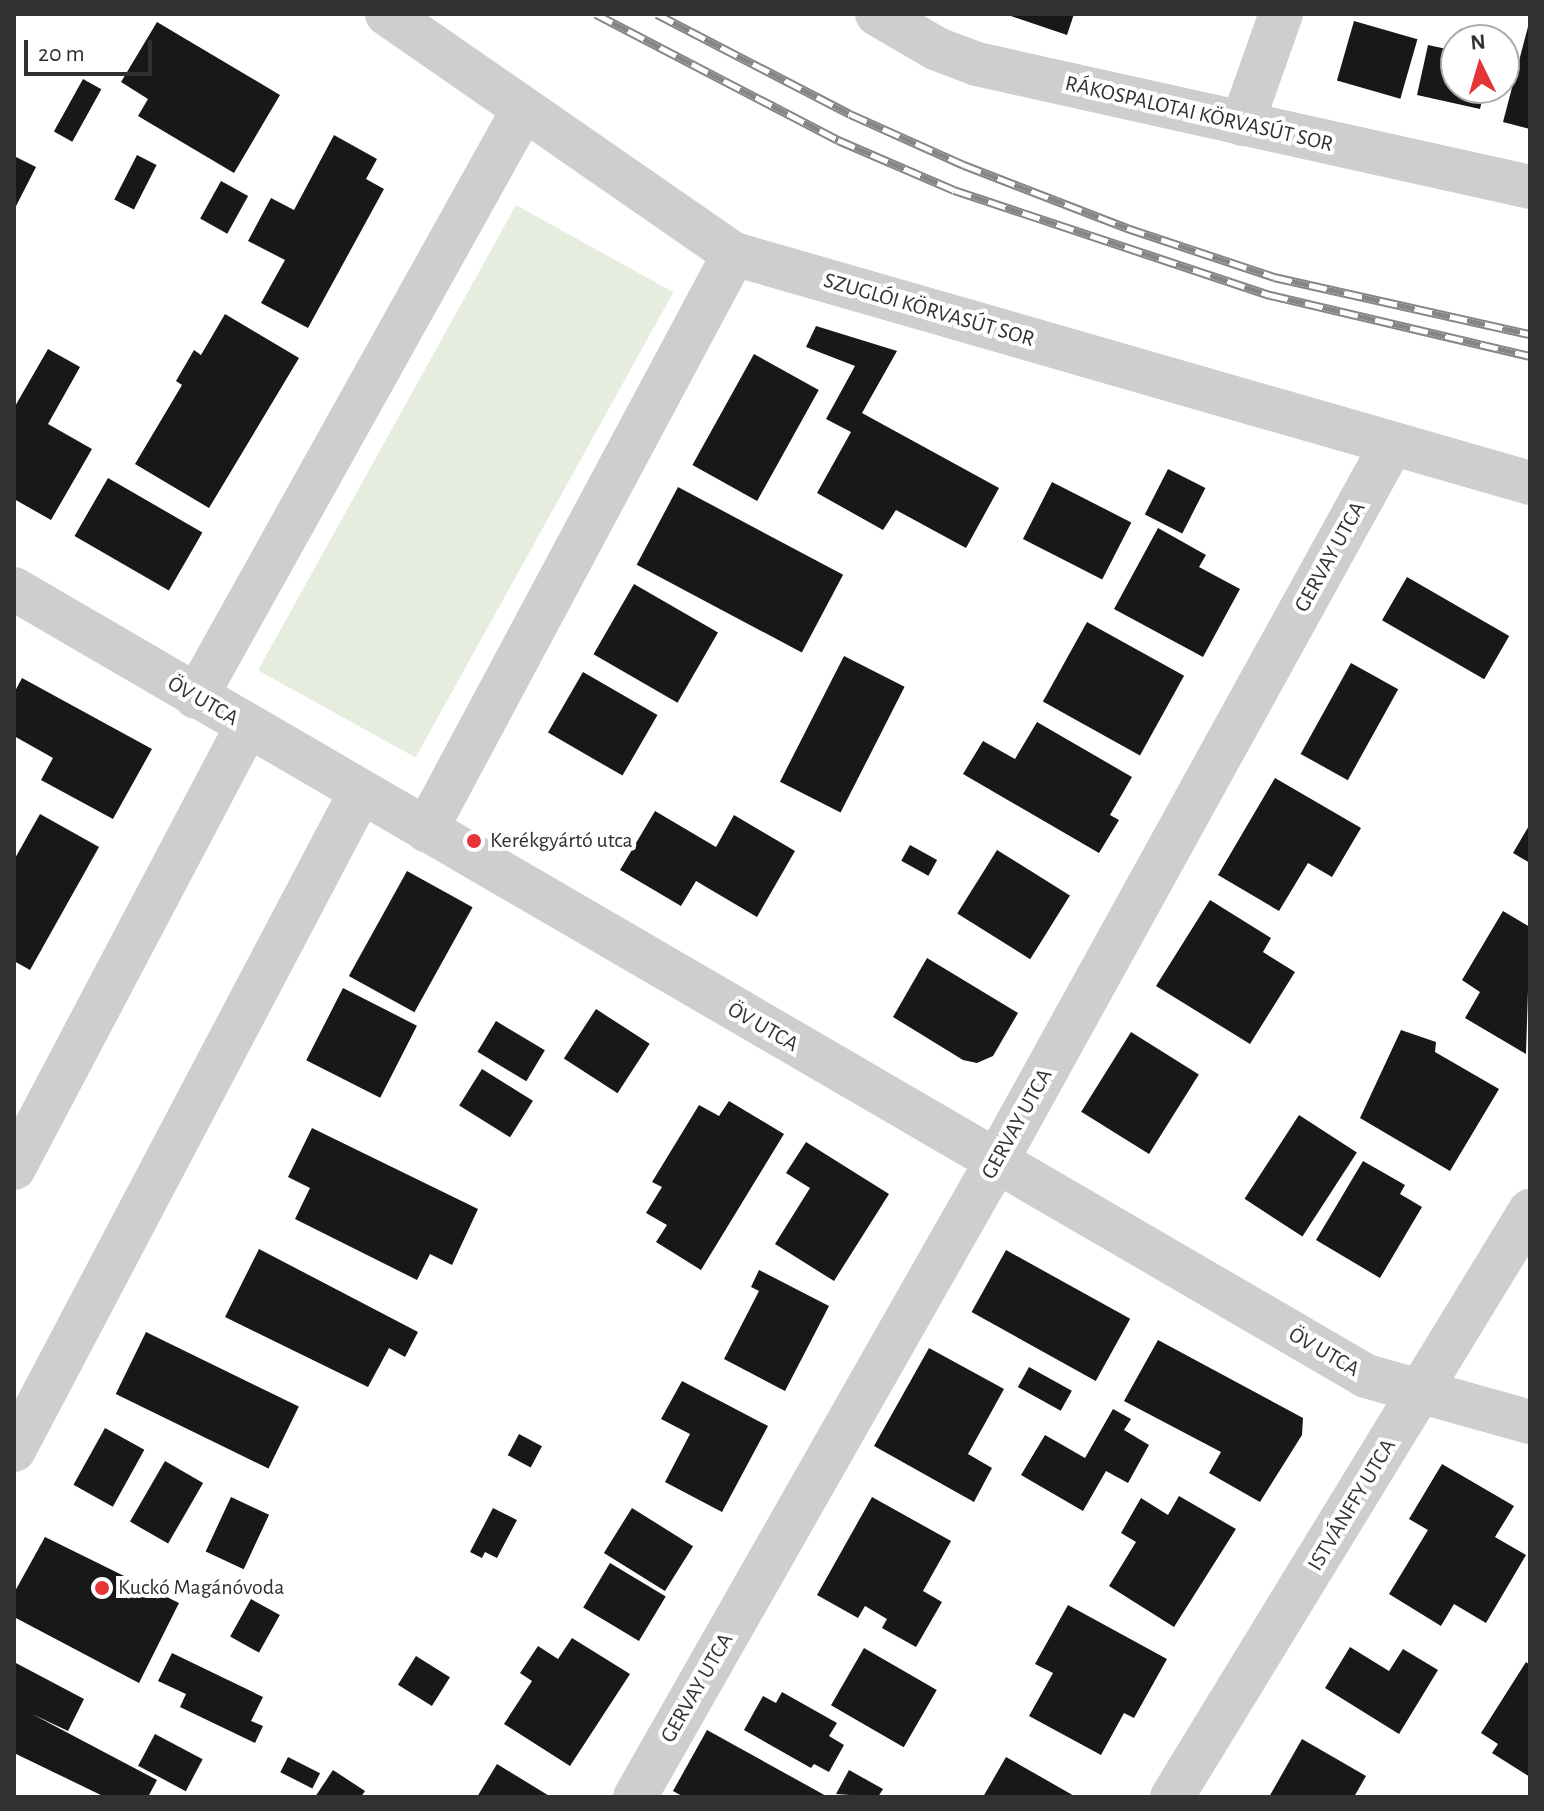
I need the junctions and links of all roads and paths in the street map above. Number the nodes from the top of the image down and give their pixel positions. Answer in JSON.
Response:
{"nodes":[{"id":1,"x":387,"y":14,"type":"edge"},
{"id":2,"x":877,"y":14,"type":"edge"},
{"id":3,"x":1281,"y":14,"type":"edge"},
{"id":4,"x":522,"y":112,"type":"junction"},
{"id":5,"x":1242,"y":124,"type":"junction"},
{"id":6,"x":1530,"y":187,"type":"edge"},
{"id":7,"x":734,"y":254,"type":"junction"},
{"id":8,"x":1391,"y":446,"type":"junction"},
{"id":9,"x":1530,"y":483,"type":"edge"},
{"id":10,"x":14,"y":589,"type":"edge"},
{"id":11,"x":196,"y":697,"type":"junction"},
{"id":12,"x":247,"y":727,"type":"junction"},
{"id":13,"x":359,"y":795,"type":"junction"},
{"id":14,"x":426,"y":830,"type":"junction"},
{"id":15,"x":996,"y":1162,"type":"junction"},
{"id":16,"x":14,"y":1168,"type":"edge"},
{"id":17,"x":1530,"y":1211,"type":"edge"},
{"id":18,"x":1419,"y":1393,"type":"junction"},
{"id":19,"x":1530,"y":1422,"type":"edge"},
{"id":20,"x":14,"y":1450,"type":"edge"},
{"id":21,"x":635,"y":1797,"type":"edge"},
{"id":22,"x":1172,"y":1797,"type":"edge"}],
"edges":[{"from":1,"to":4,"type":"street","name":"SZUGLÓI KÖRVASÚT SOR"},
{"from":2,"to":5,"type":"street","name":"RÁKOSPALOTAI KÖRVASÚT SOR"},
{"from":3,"to":5,"type":"street"},
{"from":4,"to":7,"type":"street","name":"SZUGLÓI KÖRVASÚT SOR"},
{"from":4,"to":11,"type":"street"},
{"from":5,"to":6,"type":"street","name":"RÁKOSPALOTAI KÖRVASÚT SOR"},
{"from":7,"to":8,"type":"street","name":"SZUGLÓI KÖRVASÚT SOR"},
{"from":7,"to":14,"type":"street"},
{"from":8,"to":9,"type":"street","name":"SZUGLÓI KÖRVASÚT SOR"},
{"from":8,"to":15,"type":"street","name":"GERVAY UTCA"},
{"from":10,"to":11,"type":"street","name":"ÖV UTCA"},
{"from":11,"to":12,"type":"street","name":"ÖV UTCA"},
{"from":12,"to":13,"type":"street","name":"ÖV UTCA"},
{"from":12,"to":16,"type":"street"},
{"from":13,"to":14,"type":"street","name":"ÖV UTCA"},
{"from":13,"to":20,"type":"street"},
{"from":14,"to":15,"type":"street","name":"ÖV UTCA"},
{"from":15,"to":18,"type":"street","name":"ÖV UTCA"},
{"from":15,"to":21,"type":"street","name":"GERVAY UTCA"},
{"from":17,"to":18,"type":"street","name":"ISTVÁNFFY UTCA"},
{"from":18,"to":19,"type":"street","name":"ÖV UTCA"},
{"from":18,"to":22,"type":"street","name":"ISTVÁNFFY UTCA"}]}
